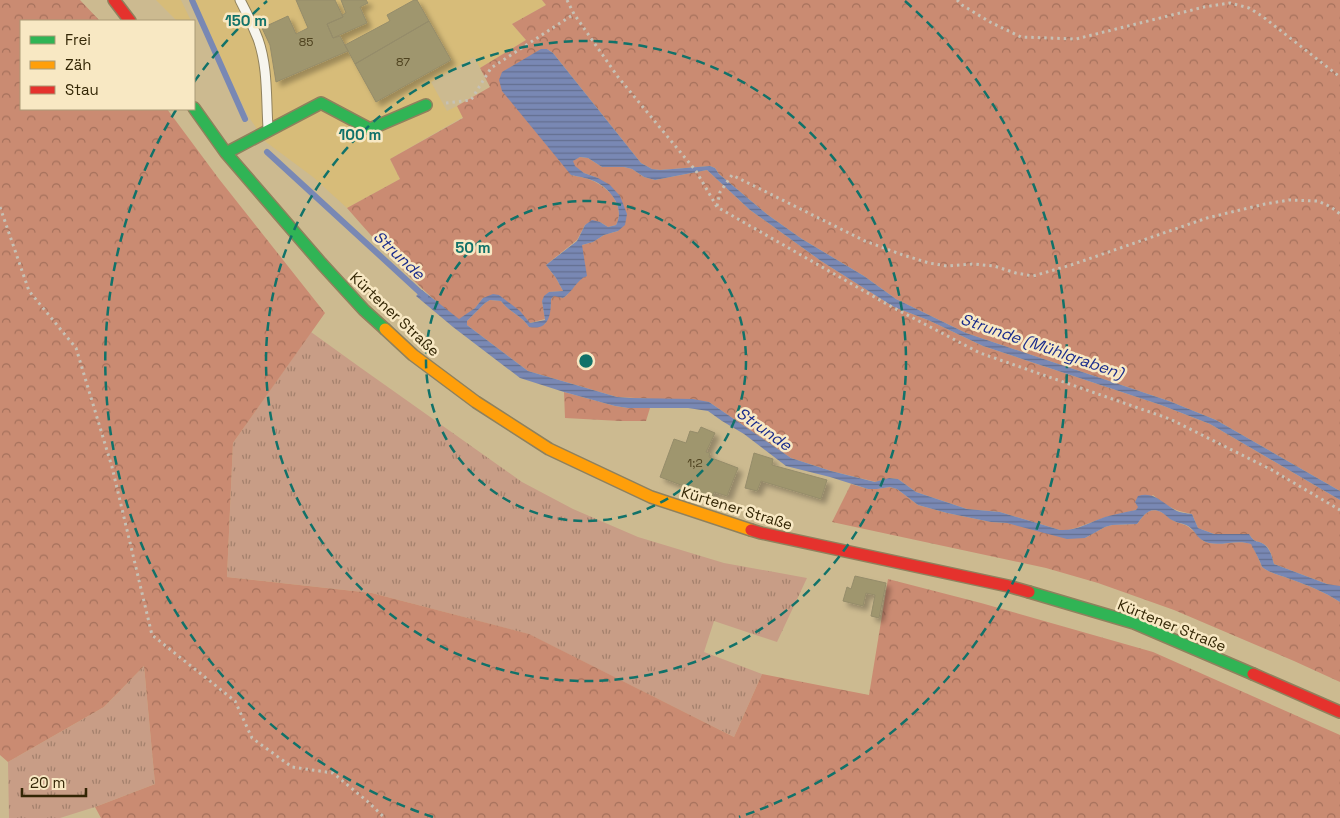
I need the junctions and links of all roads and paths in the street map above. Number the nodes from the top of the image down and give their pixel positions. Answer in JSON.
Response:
{"nodes":[{"id":1,"x":114,"y":0,"type":"edge"},
{"id":2,"x":240,"y":0,"type":"edge"},
{"id":3,"x":567,"y":0,"type":"edge"},
{"id":4,"x":958,"y":0,"type":"edge"},
{"id":5,"x":574,"y":14,"type":"junction"},
{"id":6,"x":129,"y":20,"type":"edge"},
{"id":7,"x":1340,"y":77,"type":"edge"},
{"id":8,"x":426,"y":105,"type":"joint"},
{"id":9,"x":195,"y":109,"type":"edge"},
{"id":10,"x":268,"y":130,"type":"junction"},
{"id":11,"x":226,"y":153,"type":"junction"},
{"id":12,"x":0,"y":206,"type":"edge"},
{"id":13,"x":717,"y":208,"type":"junction"},
{"id":14,"x":1340,"y":214,"type":"edge"},
{"id":15,"x":1340,"y":510,"type":"edge"},
{"id":16,"x":1340,"y":712,"type":"edge"},
{"id":17,"x":385,"y":818,"type":"edge"}],
"edges":[{"from":1,"to":6,"type":"main road"},
{"from":2,"to":10,"type":"lane"},
{"from":3,"to":5,"type":"path"},
{"from":4,"to":7,"type":"path"},
{"from":5,"to":8,"type":"path"},
{"from":5,"to":13,"type":"path"},
{"from":8,"to":10,"type":"main road"},
{"from":9,"to":11,"type":"main road","name":"Kürtener Straße"},
{"from":10,"to":11,"type":"main road"},
{"from":11,"to":16,"type":"main road","name":"Kürtener Straße"},
{"from":12,"to":17,"type":"path"},
{"from":13,"to":14,"type":"path"},
{"from":13,"to":15,"type":"path"}]}
